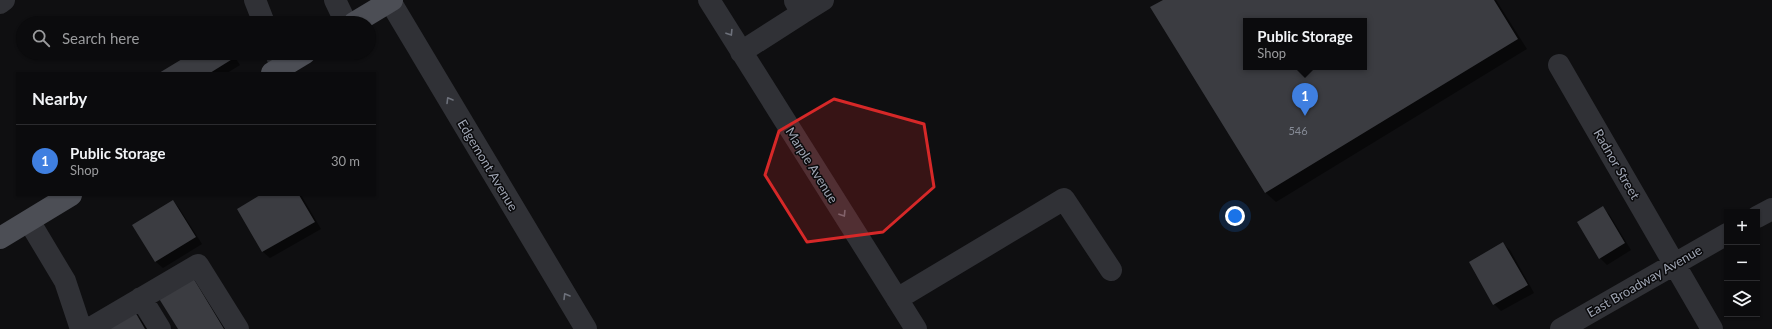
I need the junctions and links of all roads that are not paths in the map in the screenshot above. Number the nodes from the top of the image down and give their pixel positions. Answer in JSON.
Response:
{"nodes":[{"id":1,"x":4,"y":0,"type":"edge"},
{"id":2,"x":255,"y":0,"type":"edge"},
{"id":3,"x":335,"y":0,"type":"edge"},
{"id":4,"x":391,"y":0,"type":"edge"},
{"id":5,"x":709,"y":0,"type":"edge"},
{"id":6,"x":823,"y":0,"type":"edge"},
{"id":7,"x":0,"y":3,"type":"edge"},
{"id":8,"x":798,"y":6,"type":"edge"},
{"id":9,"x":261,"y":16,"type":"edge"},
{"id":10,"x":343,"y":16,"type":"edge"},
{"id":11,"x":365,"y":16,"type":"edge"},
{"id":12,"x":741,"y":52,"type":"junction"},
{"id":13,"x":287,"y":60,"type":"edge"},
{"id":14,"x":276,"y":64,"type":"edge"},
{"id":15,"x":1559,"y":65,"type":"dead end"},
{"id":16,"x":69,"y":196,"type":"edge"},
{"id":17,"x":1772,"y":209,"type":"edge"},
{"id":18,"x":1760,"y":215,"type":"edge"},
{"id":19,"x":29,"y":220,"type":"junction"},
{"id":20,"x":1724,"y":236,"type":"edge"},
{"id":21,"x":0,"y":238,"type":"edge"},
{"id":22,"x":1674,"y":263,"type":"junction"},
{"id":23,"x":1111,"y":270,"type":"dead end"},
{"id":24,"x":142,"y":298,"type":"junction"},
{"id":25,"x":896,"y":299,"type":"junction"},
{"id":26,"x":81,"y":329,"type":"edge"},
{"id":27,"x":89,"y":329,"type":"edge"},
{"id":28,"x":160,"y":329,"type":"edge"},
{"id":29,"x":238,"y":329,"type":"edge"},
{"id":30,"x":586,"y":329,"type":"edge"},
{"id":31,"x":916,"y":329,"type":"edge"},
{"id":32,"x":1561,"y":329,"type":"edge"},
{"id":33,"x":1712,"y":329,"type":"edge"}],
"edges":[{"from":1,"to":7,"type":"street"},
{"from":2,"to":9,"type":"street"},
{"from":3,"to":10,"type":"street"},
{"from":4,"to":11,"type":"main road"},
{"from":30,"to":4,"type":"street","name":"Edgemont Avenue","one_way":true},
{"from":5,"to":12,"type":"street","name":"Marple Avenue","one_way":true},
{"from":6,"to":8,"type":"street"},
{"from":8,"to":12,"type":"street"},
{"from":12,"to":25,"type":"street","name":"Marple Avenue","one_way":true},
{"from":13,"to":14,"type":"main road"},
{"from":15,"to":22,"type":"street","name":"Radnor Street"},
{"from":16,"to":19,"type":"main road"},
{"from":17,"to":18,"type":"street"},
{"from":19,"to":21,"type":"main road"},
{"from":19,"to":26,"type":"street"},
{"from":20,"to":22,"type":"street","name":"East Broadway Avenue"},
{"from":22,"to":32,"type":"street","name":"East Broadway Avenue"},
{"from":22,"to":33,"type":"street","name":"Radnor Street"},
{"from":23,"to":25,"type":"street"},
{"from":24,"to":27,"type":"street"},
{"from":24,"to":28,"type":"street"},
{"from":24,"to":29,"type":"street"},
{"from":25,"to":31,"type":"street","name":"Marple Avenue"}]}
